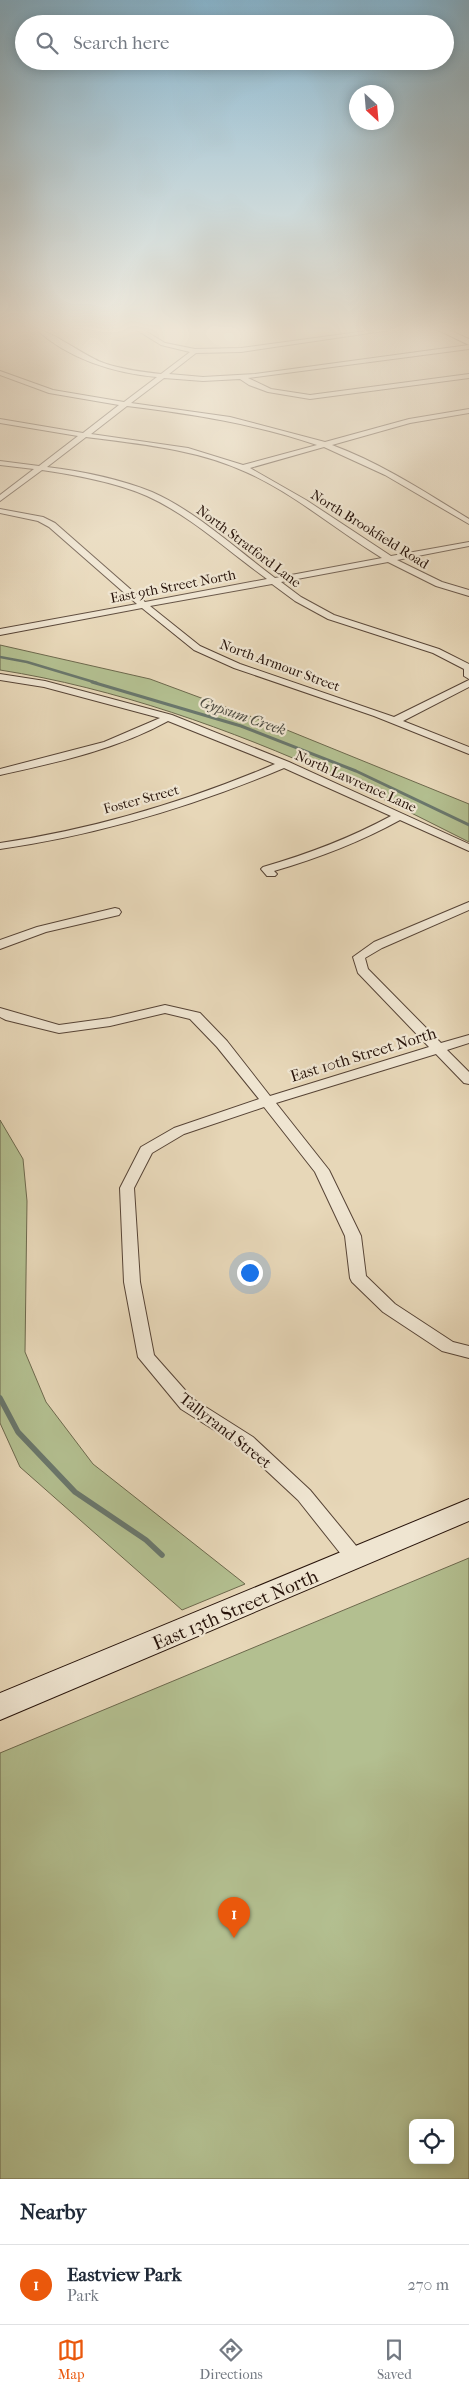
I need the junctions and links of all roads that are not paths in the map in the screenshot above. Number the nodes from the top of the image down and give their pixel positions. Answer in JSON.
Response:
{"nodes":[{"id":1,"x":64,"y":431,"type":"edge"},
{"id":2,"x":90,"y":431,"type":"edge"},
{"id":3,"x":277,"y":431,"type":"edge"},
{"id":4,"x":377,"y":431,"type":"edge"},
{"id":5,"x":86,"y":434,"type":"junction"},
{"id":6,"x":325,"y":445,"type":"junction"},
{"id":7,"x":0,"y":463,"type":"edge"},
{"id":8,"x":40,"y":468,"type":"junction"},
{"id":9,"x":242,"y":468,"type":"junction"},
{"id":10,"x":0,"y":499,"type":"edge"},
{"id":11,"x":0,"y":511,"type":"edge"},
{"id":12,"x":469,"y":522,"type":"edge"},
{"id":13,"x":469,"y":544,"type":"edge"},
{"id":14,"x":390,"y":559,"type":"junction"},
{"id":15,"x":272,"y":581,"type":"junction"},
{"id":16,"x":469,"y":593,"type":"edge"},
{"id":17,"x":143,"y":605,"type":"junction"},
{"id":18,"x":0,"y":632,"type":"edge"},
{"id":19,"x":0,"y":676,"type":"edge"},
{"id":20,"x":469,"y":676,"type":"edge"},
{"id":21,"x":469,"y":682,"type":"edge"},
{"id":22,"x":168,"y":717,"type":"junction"},
{"id":23,"x":395,"y":721,"type":"junction"},
{"id":24,"x":469,"y":751,"type":"edge"},
{"id":25,"x":285,"y":764,"type":"junction"},
{"id":26,"x":0,"y":772,"type":"edge"},
{"id":27,"x":400,"y":816,"type":"junction"},
{"id":28,"x":0,"y":846,"type":"edge"},
{"id":29,"x":469,"y":848,"type":"edge"},
{"id":30,"x":271,"y":874,"type":"dead end"},
{"id":31,"x":469,"y":906,"type":"edge"},
{"id":32,"x":115,"y":912,"type":"dead end"},
{"id":33,"x":0,"y":946,"type":"edge"},
{"id":34,"x":0,"y":1012,"type":"edge"},
{"id":35,"x":469,"y":1039,"type":"edge"},
{"id":36,"x":439,"y":1049,"type":"junction"},
{"id":37,"x":469,"y":1080,"type":"edge"},
{"id":38,"x":268,"y":1101,"type":"junction"},
{"id":39,"x":469,"y":1352,"type":"edge"},
{"id":40,"x":469,"y":1510,"type":"edge"},
{"id":41,"x":355,"y":1558,"type":"junction"},
{"id":42,"x":0,"y":1707,"type":"edge"}],
"edges":[{"from":1,"to":5,"type":"street","name":"North Brookfield Road"},
{"from":2,"to":5,"type":"street"},
{"from":3,"to":6,"type":"street"},
{"from":4,"to":6,"type":"street"},
{"from":5,"to":8,"type":"street"},
{"from":5,"to":9,"type":"street","name":"North Brookfield Road"},
{"from":6,"to":9,"type":"street"},
{"from":6,"to":12,"type":"street"},
{"from":7,"to":8,"type":"street","name":"North Stratford Lane"},
{"from":8,"to":10,"type":"street"},
{"from":8,"to":15,"type":"street","name":"North Stratford Lane"},
{"from":9,"to":14,"type":"street","name":"North Brookfield Road"},
{"from":11,"to":17,"type":"street","name":"North Armour Street"},
{"from":13,"to":14,"type":"street","name":"East 9th Street North"},
{"from":14,"to":15,"type":"street","name":"East 9th Street North"},
{"from":14,"to":16,"type":"street","name":"North Brookfield Road"},
{"from":15,"to":17,"type":"street","name":"East 9th Street North"},
{"from":15,"to":20,"type":"street","name":"North Stratford Lane"},
{"from":17,"to":18,"type":"street","name":"East 9th Street North"},
{"from":17,"to":23,"type":"street","name":"North Armour Street"},
{"from":19,"to":22,"type":"street","name":"North Lawrence Lane"},
{"from":21,"to":23,"type":"street"},
{"from":22,"to":25,"type":"street","name":"North Lawrence Lane"},
{"from":22,"to":26,"type":"street"},
{"from":23,"to":24,"type":"street","name":"North Armour Street"},
{"from":25,"to":27,"type":"street","name":"North Lawrence Lane"},
{"from":25,"to":28,"type":"street","name":"Foster Street"},
{"from":27,"to":29,"type":"street","name":"North Lawrence Lane"},
{"from":27,"to":30,"type":"street"},
{"from":31,"to":36,"type":"street"},
{"from":32,"to":33,"type":"street"},
{"from":34,"to":38,"type":"street"},
{"from":35,"to":36,"type":"street","name":"East 10th Street North"},
{"from":36,"to":37,"type":"street"},
{"from":36,"to":38,"type":"street","name":"East 10th Street North"},
{"from":38,"to":39,"type":"street"},
{"from":38,"to":41,"type":"street","name":"Tallyrand Street"},
{"from":40,"to":41,"type":"main road","name":"East 13th Street North"},
{"from":41,"to":42,"type":"main road","name":"East 13th Street North"}]}
